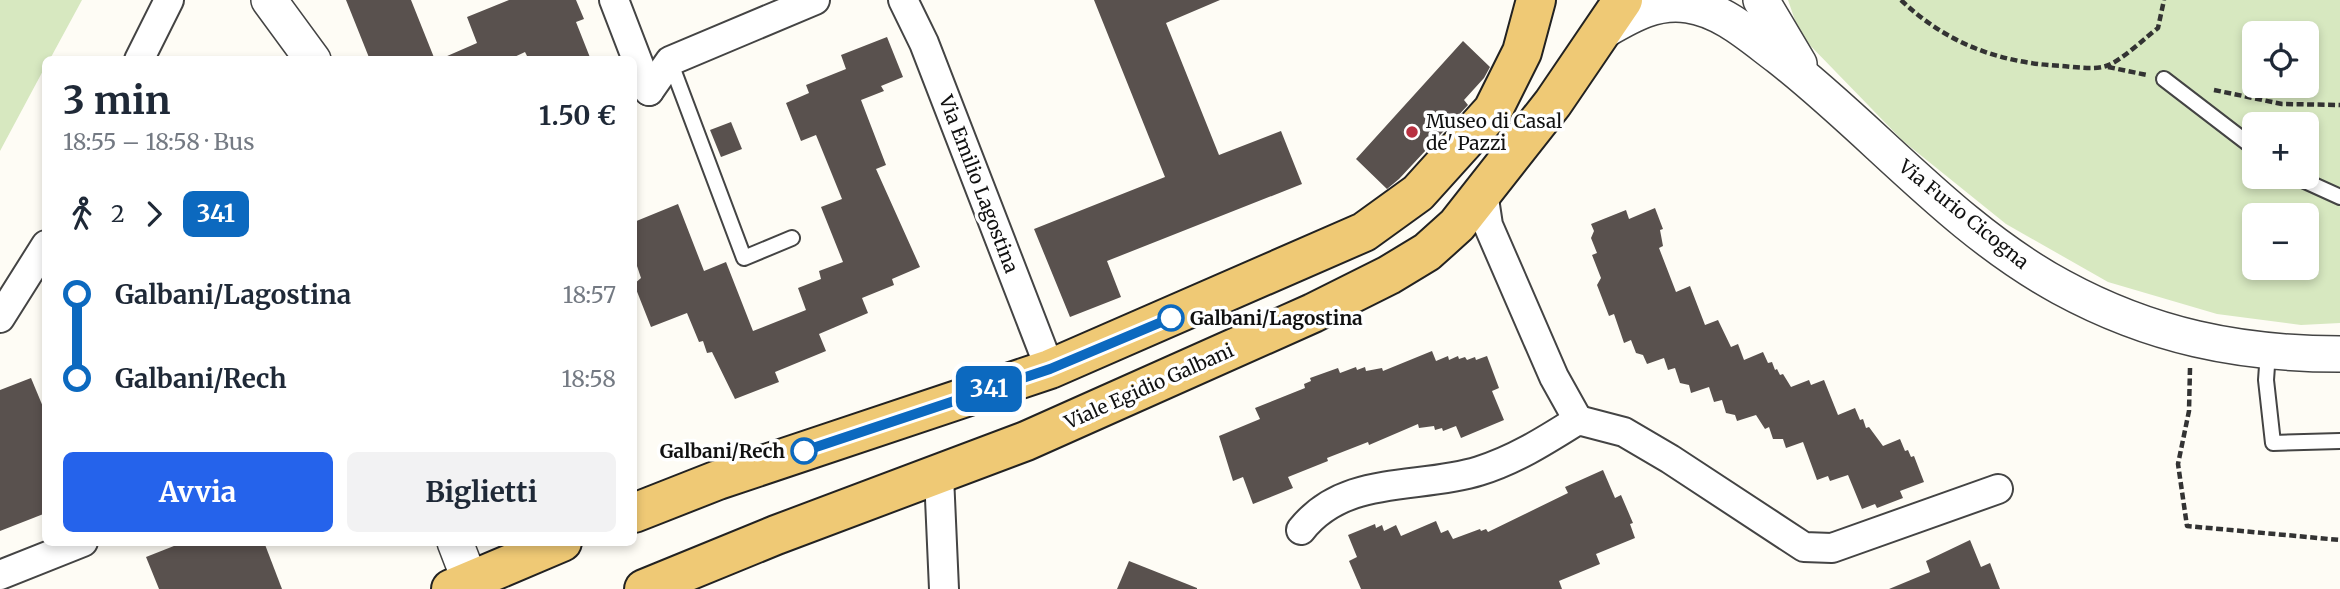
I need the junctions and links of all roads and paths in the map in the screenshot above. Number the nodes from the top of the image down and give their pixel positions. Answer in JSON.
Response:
{"nodes":[{"id":1,"x":169,"y":0,"type":"edge"},
{"id":2,"x":270,"y":0,"type":"edge"},
{"id":3,"x":614,"y":0,"type":"edge"},
{"id":4,"x":815,"y":0,"type":"edge"},
{"id":5,"x":903,"y":0,"type":"edge"},
{"id":6,"x":1536,"y":0,"type":"edge"},
{"id":7,"x":1901,"y":0,"type":"edge"},
{"id":8,"x":2164,"y":0,"type":"edge"},
{"id":9,"x":1760,"y":2,"type":"edge"},
{"id":10,"x":1615,"y":10,"type":"edge"},
{"id":11,"x":141,"y":56,"type":"edge"},
{"id":12,"x":310,"y":56,"type":"edge"},
{"id":13,"x":630,"y":56,"type":"edge"},
{"id":14,"x":670,"y":61,"type":"junction"},
{"id":15,"x":2107,"y":66,"type":"junction"},
{"id":16,"x":2164,"y":79,"type":"junction"},
{"id":17,"x":1810,"y":82,"type":"junction"},
{"id":18,"x":641,"y":94,"type":"edge"},
{"id":19,"x":2340,"y":105,"type":"edge"},
{"id":20,"x":2242,"y":139,"type":"edge"},
{"id":21,"x":2319,"y":187,"type":"edge"},
{"id":22,"x":1483,"y":192,"type":"junction"},
{"id":23,"x":2340,"y":197,"type":"edge"},
{"id":24,"x":792,"y":238,"type":"dead end"},
{"id":25,"x":42,"y":251,"type":"edge"},
{"id":26,"x":0,"y":318,"type":"edge"},
{"id":27,"x":2268,"y":352,"type":"junction"},
{"id":28,"x":2340,"y":354,"type":"edge"},
{"id":29,"x":2190,"y":365,"type":"dead end"},
{"id":30,"x":1050,"y":369,"type":"junction"},
{"id":31,"x":1578,"y":420,"type":"junction"},
{"id":32,"x":2340,"y":441,"type":"edge"},
{"id":33,"x":939,"y":475,"type":"junction"},
{"id":34,"x":1998,"y":489,"type":"dead end"},
{"id":35,"x":637,"y":512,"type":"edge"},
{"id":36,"x":1301,"y":530,"type":"dead end"},
{"id":37,"x":2340,"y":540,"type":"edge"},
{"id":38,"x":73,"y":546,"type":"edge"},
{"id":39,"x":456,"y":546,"type":"edge"},
{"id":40,"x":553,"y":546,"type":"edge"},
{"id":41,"x":0,"y":575,"type":"edge"},
{"id":42,"x":461,"y":585,"type":"edge"},
{"id":43,"x":644,"y":589,"type":"edge"},
{"id":44,"x":944,"y":589,"type":"edge"}],
"edges":[{"from":1,"to":11,"type":"street"},
{"from":2,"to":12,"type":"street"},
{"from":3,"to":13,"type":"street"},
{"from":4,"to":14,"type":"street"},
{"from":5,"to":30,"type":"street","name":"Via Emilio Lagostina"},
{"from":6,"to":30,"type":"main road"},
{"from":7,"to":15,"type":"path"},
{"from":8,"to":15,"type":"path"},
{"from":9,"to":17,"type":"street","name":"Via Furio Cicogna"},
{"from":10,"to":17,"type":"street","name":"Via Furio Cicogna"},
{"from":10,"to":22,"type":"main road","name":"Viale Egidio Galbani"},
{"from":14,"to":18,"type":"street"},
{"from":14,"to":24,"type":"lane"},
{"from":15,"to":16,"type":"path"},
{"from":16,"to":19,"type":"path"},
{"from":16,"to":20,"type":"lane"},
{"from":17,"to":27,"type":"street","name":"Via Furio Cicogna"},
{"from":21,"to":23,"type":"lane"},
{"from":22,"to":31,"type":"street"},
{"from":22,"to":33,"type":"main road","name":"Viale Egidio Galbani"},
{"from":25,"to":26,"type":"street"},
{"from":27,"to":28,"type":"street","name":"Via Furio Cicogna"},
{"from":27,"to":32,"type":"lane"},
{"from":29,"to":37,"type":"path"},
{"from":30,"to":35,"type":"main road"},
{"from":31,"to":34,"type":"street"},
{"from":31,"to":36,"type":"street"},
{"from":33,"to":43,"type":"main road","name":"Viale Egidio Galbani"},
{"from":33,"to":44,"type":"street"},
{"from":38,"to":41,"type":"street"},
{"from":39,"to":42,"type":"street"},
{"from":40,"to":42,"type":"main road"}]}
